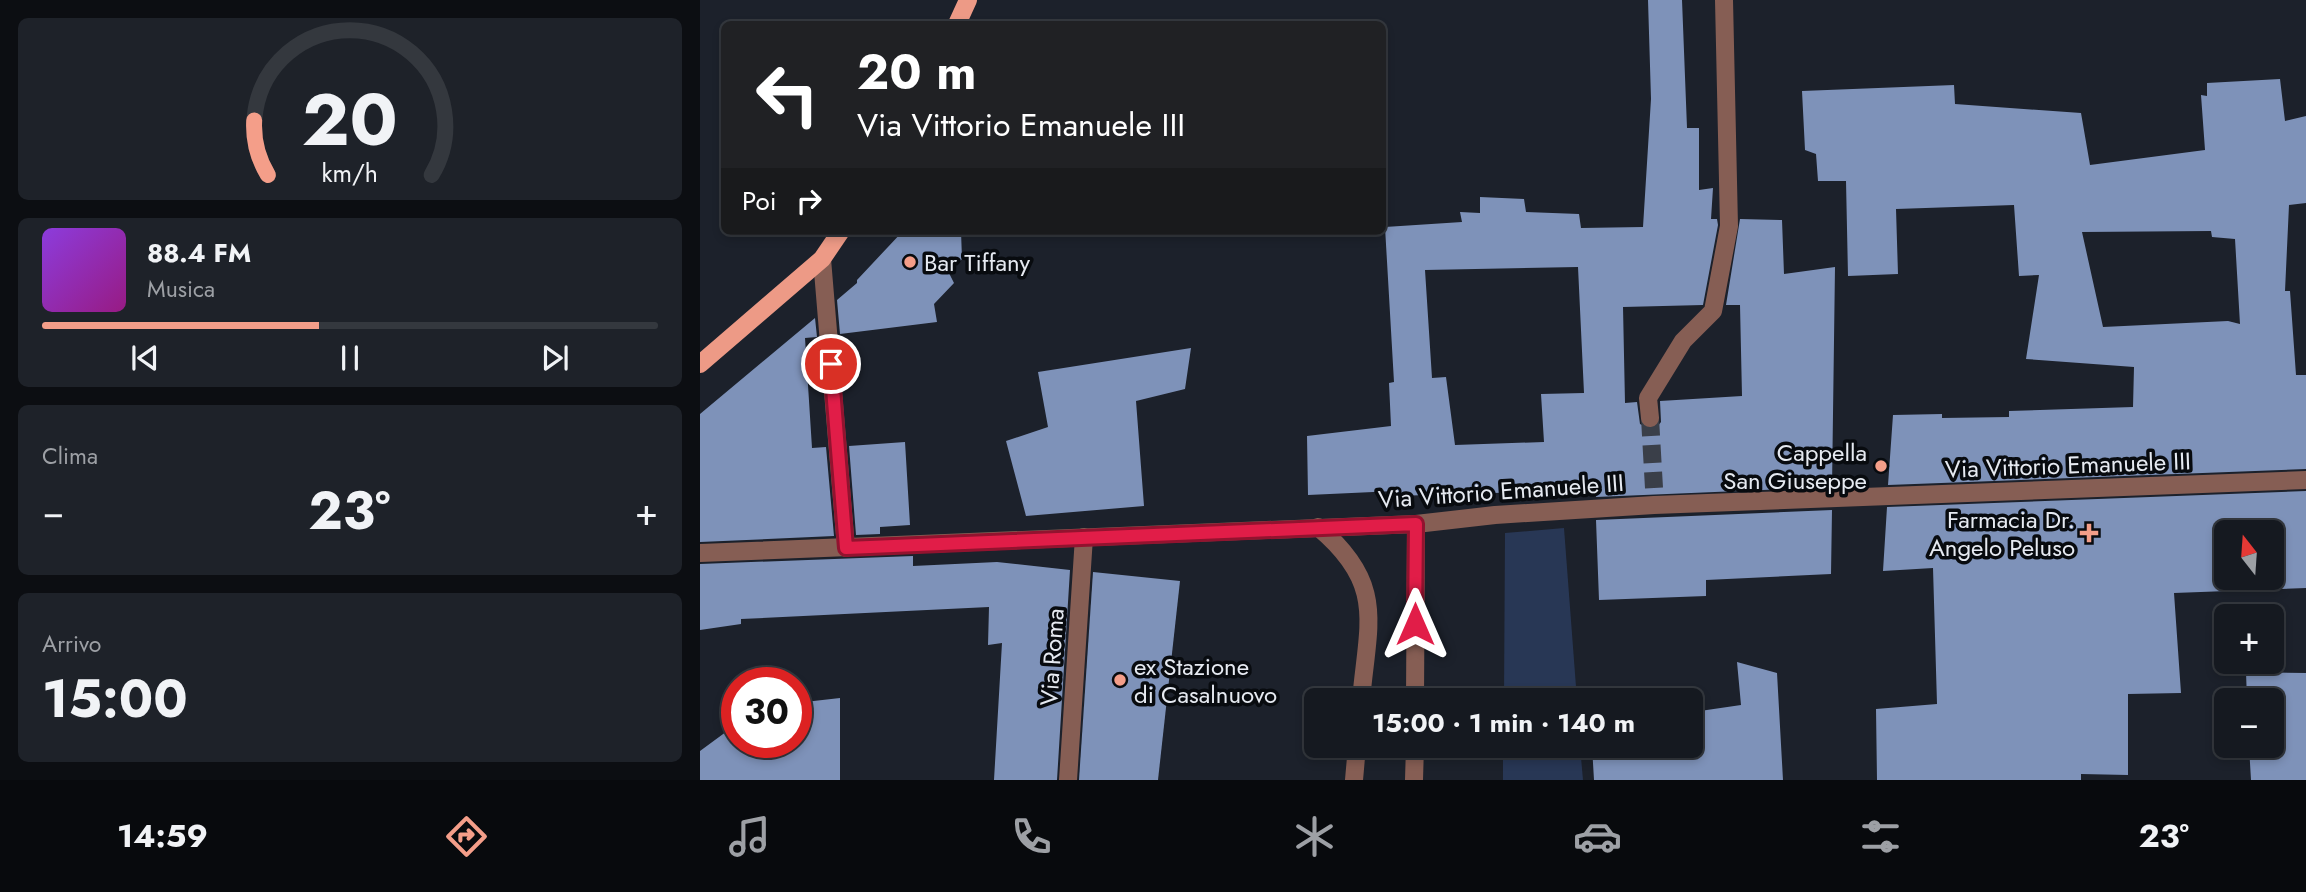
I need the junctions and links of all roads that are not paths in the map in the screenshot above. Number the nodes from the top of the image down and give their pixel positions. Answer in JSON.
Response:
{"nodes":[{"id":1,"x":968,"y":0,"type":"edge"},
{"id":2,"x":1724,"y":0,"type":"edge"},
{"id":3,"x":958,"y":21,"type":"edge"},
{"id":4,"x":838,"y":235,"type":"edge"},
{"id":5,"x":822,"y":259,"type":"junction"},
{"id":6,"x":700,"y":363,"type":"edge"},
{"id":7,"x":1650,"y":418,"type":"tunnel mouth"},
{"id":8,"x":2306,"y":480,"type":"edge"},
{"id":9,"x":1416,"y":524,"type":"junction"},
{"id":10,"x":1318,"y":527,"type":"junction"},
{"id":11,"x":1084,"y":537,"type":"junction"},
{"id":12,"x":846,"y":548,"type":"junction"},
{"id":13,"x":700,"y":553,"type":"edge"},
{"id":14,"x":1362,"y":688,"type":"edge"},
{"id":15,"x":1415,"y":688,"type":"edge"},
{"id":16,"x":1356,"y":758,"type":"edge"},
{"id":17,"x":1415,"y":758,"type":"edge"},
{"id":18,"x":1068,"y":780,"type":"edge"},
{"id":19,"x":1354,"y":780,"type":"edge"},
{"id":20,"x":1414,"y":780,"type":"edge"}],
"edges":[{"from":1,"to":3,"type":"main road"},
{"from":2,"to":7,"type":"street"},
{"from":4,"to":5,"type":"main road"},
{"from":5,"to":6,"type":"main road"},
{"from":5,"to":12,"type":"street"},
{"from":8,"to":9,"type":"street","name":"Via Vittorio Emanuele III"},
{"from":9,"to":10,"type":"street","name":"Via Vittorio Emanuele III"},
{"from":9,"to":15,"type":"street"},
{"from":10,"to":11,"type":"street","name":"Via Vittorio Emanuele III"},
{"from":10,"to":14,"type":"street"},
{"from":11,"to":12,"type":"street","name":"Via Vittorio Emanuele III"},
{"from":11,"to":18,"type":"street","name":"Via Roma"},
{"from":12,"to":13,"type":"street","name":"Via Vittorio Emanuele III"},
{"from":16,"to":19,"type":"street"},
{"from":17,"to":20,"type":"street"}]}
